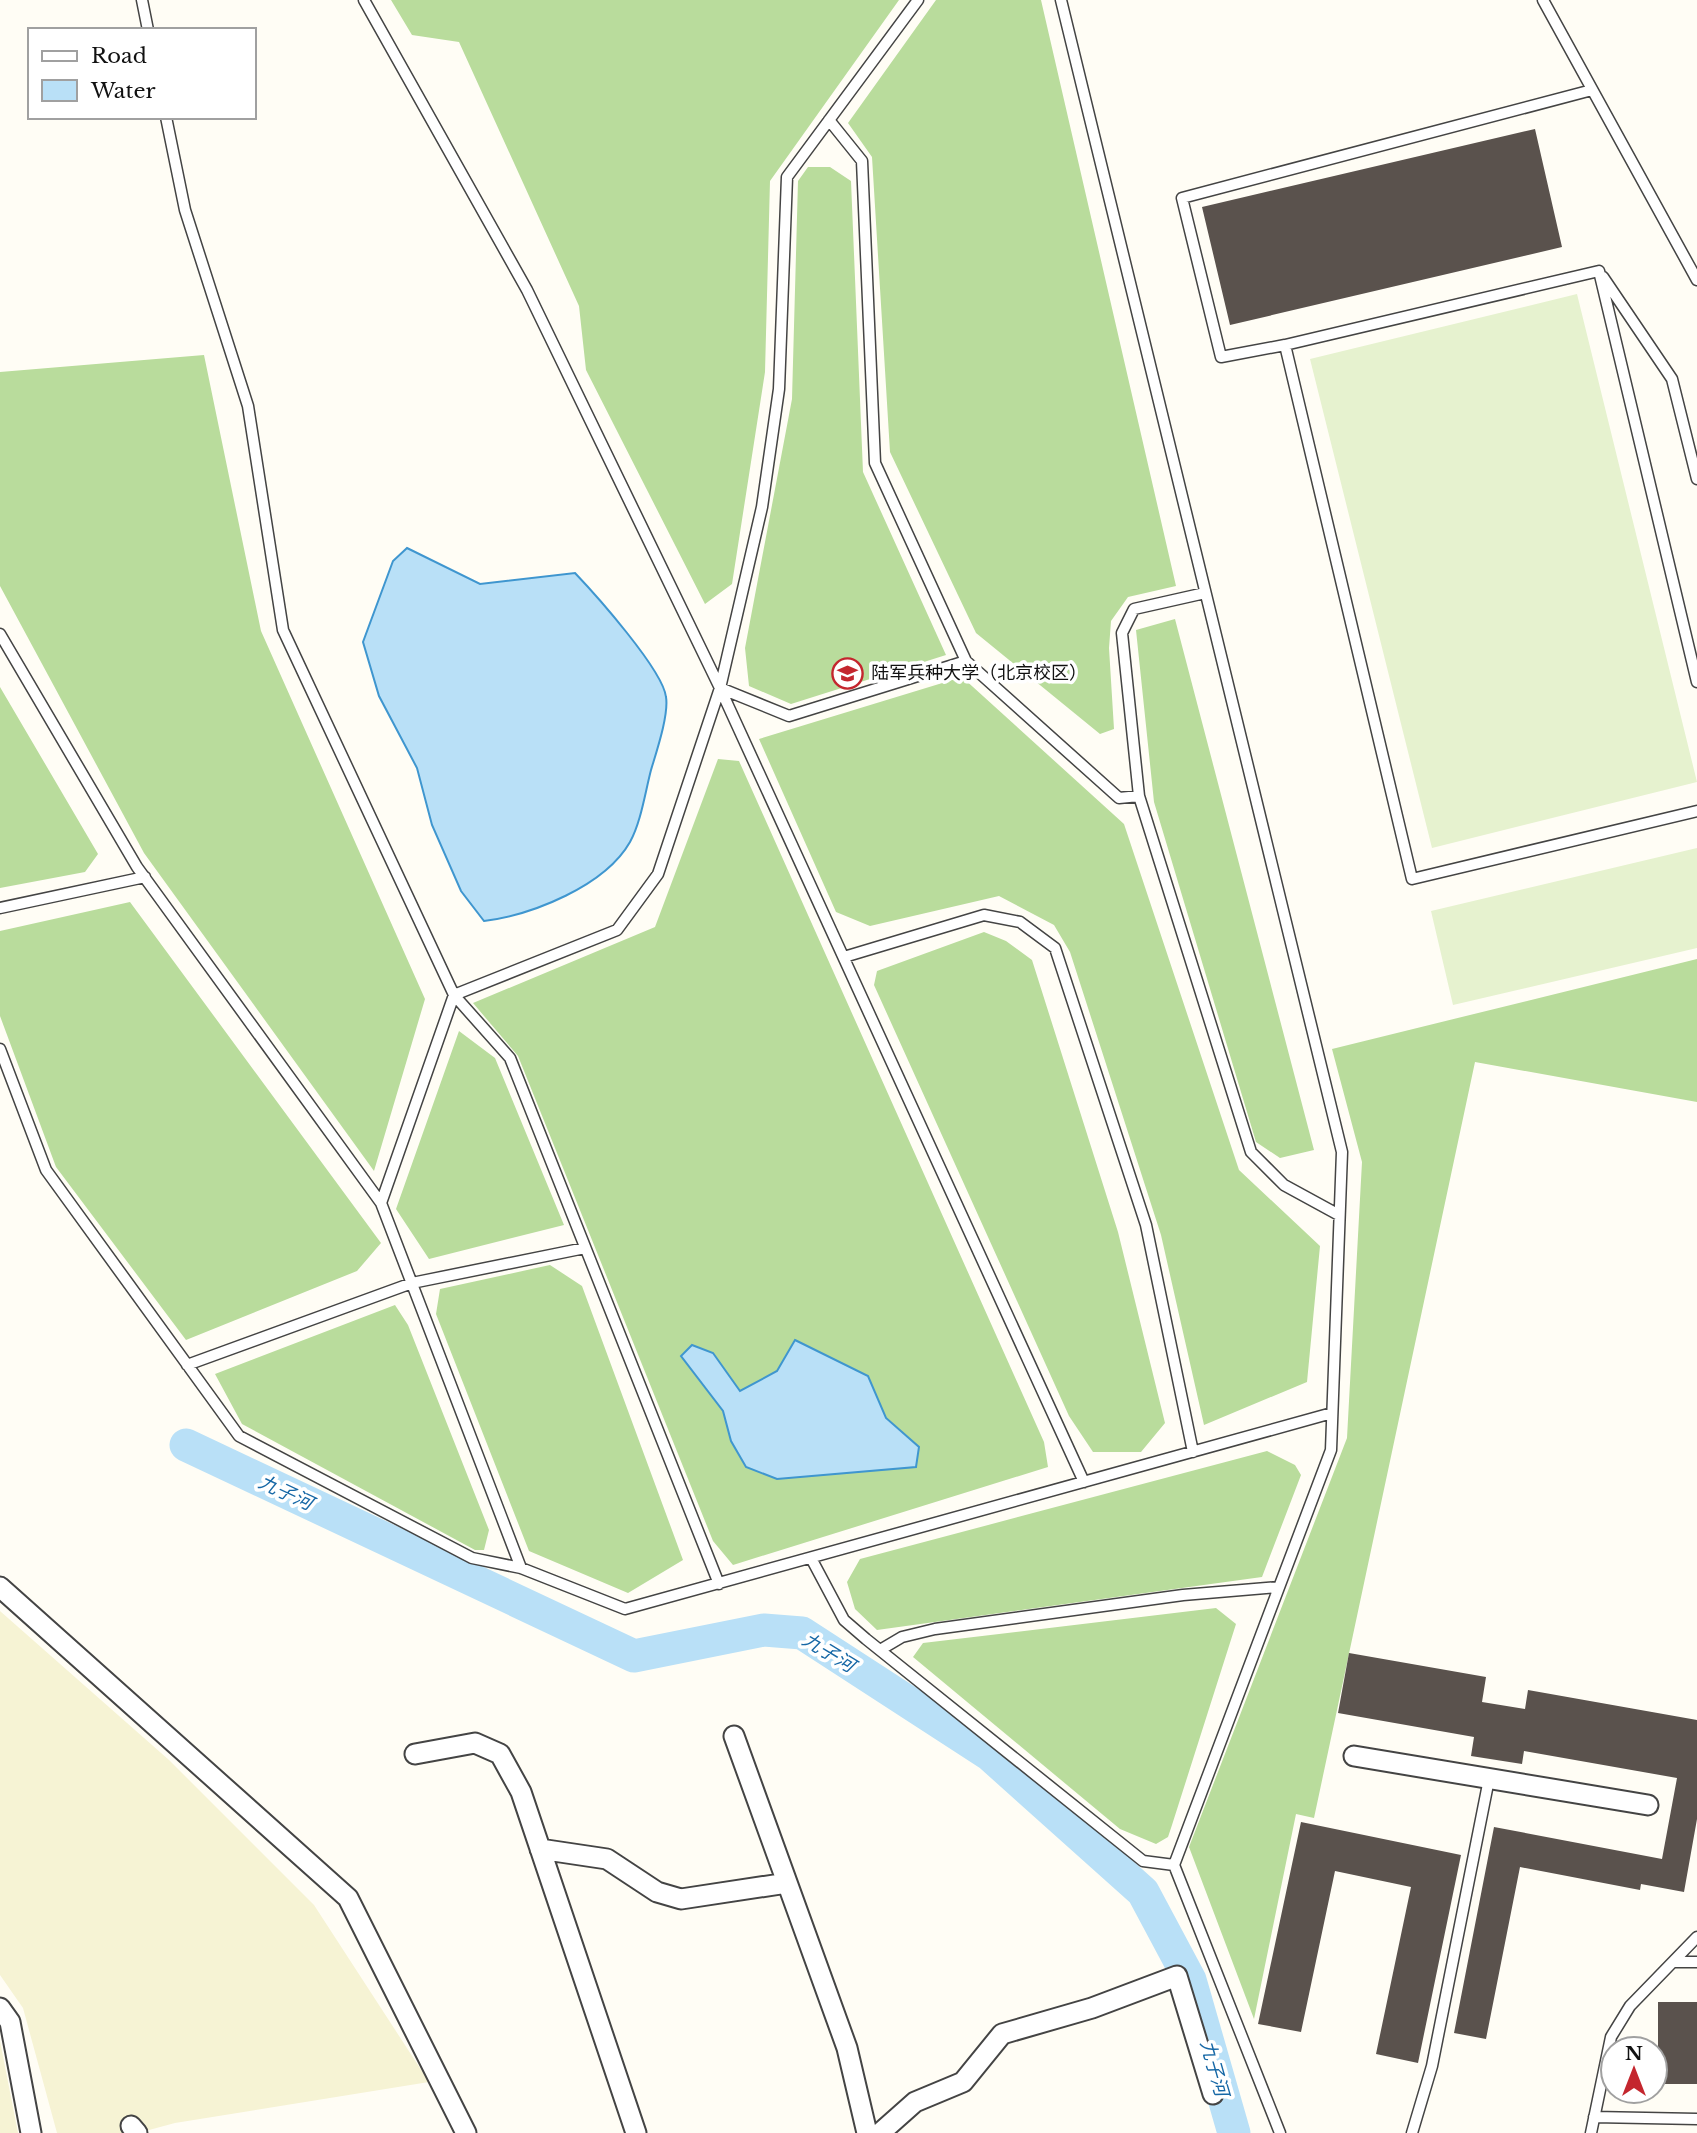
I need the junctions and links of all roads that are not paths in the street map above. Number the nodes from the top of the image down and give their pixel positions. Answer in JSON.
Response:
{"nodes":[{"id":1,"x":142,"y":0,"type":"edge"},
{"id":2,"x":363,"y":0,"type":"edge"},
{"id":3,"x":918,"y":0,"type":"edge"},
{"id":4,"x":1061,"y":0,"type":"edge"},
{"id":5,"x":1543,"y":0,"type":"edge"},
{"id":6,"x":148,"y":28,"type":"edge"},
{"id":7,"x":1592,"y":90,"type":"junction"},
{"id":8,"x":166,"y":119,"type":"edge"},
{"id":9,"x":829,"y":120,"type":"junction"},
{"id":10,"x":1599,"y":271,"type":"junction"},
{"id":11,"x":1697,"y":280,"type":"edge"},
{"id":12,"x":1285,"y":345,"type":"junction"},
{"id":13,"x":1697,"y":479,"type":"edge"},
{"id":14,"x":1205,"y":593,"type":"junction"},
{"id":15,"x":0,"y":634,"type":"edge"},
{"id":16,"x":966,"y":661,"type":"junction"},
{"id":17,"x":1697,"y":682,"type":"edge"},
{"id":18,"x":720,"y":688,"type":"junction"},
{"id":19,"x":1139,"y":796,"type":"junction"},
{"id":20,"x":1697,"y":811,"type":"edge"},
{"id":21,"x":145,"y":877,"type":"junction"},
{"id":22,"x":0,"y":908,"type":"edge"},
{"id":23,"x":844,"y":957,"type":"junction"},
{"id":24,"x":454,"y":995,"type":"junction"},
{"id":25,"x":0,"y":1049,"type":"edge"},
{"id":26,"x":381,"y":1203,"type":"junction"},
{"id":27,"x":1339,"y":1215,"type":"junction"},
{"id":28,"x":586,"y":1248,"type":"junction"},
{"id":29,"x":412,"y":1283,"type":"junction"},
{"id":30,"x":187,"y":1365,"type":"junction"},
{"id":31,"x":1332,"y":1413,"type":"junction"},
{"id":32,"x":1194,"y":1452,"type":"junction"},
{"id":33,"x":1084,"y":1482,"type":"junction"},
{"id":34,"x":811,"y":1558,"type":"junction"},
{"id":35,"x":521,"y":1568,"type":"junction"},
{"id":36,"x":719,"y":1584,"type":"junction"},
{"id":37,"x":0,"y":1587,"type":"edge"},
{"id":38,"x":1279,"y":1587,"type":"junction"},
{"id":39,"x":880,"y":1650,"type":"junction"},
{"id":40,"x":734,"y":1736,"type":"dead end"},
{"id":41,"x":415,"y":1754,"type":"dead end"},
{"id":42,"x":1354,"y":1756,"type":"dead end"},
{"id":43,"x":1489,"y":1779,"type":"junction"},
{"id":44,"x":1648,"y":1805,"type":"dead end"},
{"id":45,"x":540,"y":1849,"type":"junction"},
{"id":46,"x":1174,"y":1865,"type":"junction"},
{"id":47,"x":787,"y":1883,"type":"junction"},
{"id":48,"x":1697,"y":1937,"type":"edge"},
{"id":49,"x":1673,"y":1962,"type":"junction"},
{"id":50,"x":1697,"y":1962,"type":"edge"},
{"id":51,"x":0,"y":2008,"type":"edge"},
{"id":52,"x":1213,"y":2094,"type":"dead end"},
{"id":53,"x":1594,"y":2117,"type":"junction"},
{"id":54,"x":1697,"y":2119,"type":"edge"},
{"id":55,"x":31,"y":2133,"type":"edge"},
{"id":56,"x":466,"y":2133,"type":"edge"},
{"id":57,"x":636,"y":2133,"type":"edge"},
{"id":58,"x":867,"y":2133,"type":"edge"},
{"id":59,"x":880,"y":2133,"type":"edge"},
{"id":60,"x":1280,"y":2133,"type":"edge"},
{"id":61,"x":1412,"y":2133,"type":"edge"},
{"id":62,"x":1591,"y":2133,"type":"edge"}],
"edges":[{"from":1,"to":6,"type":"lane"},
{"from":2,"to":18,"type":"lane"},
{"from":3,"to":9,"type":"lane"},
{"from":4,"to":14,"type":"lane"},
{"from":5,"to":7,"type":"lane"},
{"from":7,"to":11,"type":"lane"},
{"from":7,"to":12,"type":"lane"},
{"from":8,"to":24,"type":"lane"},
{"from":9,"to":16,"type":"lane"},
{"from":9,"to":18,"type":"lane"},
{"from":10,"to":12,"type":"lane"},
{"from":10,"to":13,"type":"lane"},
{"from":10,"to":17,"type":"lane"},
{"from":12,"to":20,"type":"lane"},
{"from":14,"to":19,"type":"lane"},
{"from":14,"to":27,"type":"lane"},
{"from":15,"to":21,"type":"lane"},
{"from":16,"to":18,"type":"lane"},
{"from":16,"to":19,"type":"lane"},
{"from":18,"to":23,"type":"lane"},
{"from":18,"to":24,"type":"lane"},
{"from":19,"to":27,"type":"lane"},
{"from":21,"to":22,"type":"lane"},
{"from":21,"to":26,"type":"lane"},
{"from":23,"to":32,"type":"lane"},
{"from":23,"to":33,"type":"lane"},
{"from":24,"to":26,"type":"lane"},
{"from":24,"to":28,"type":"lane"},
{"from":25,"to":30,"type":"lane"},
{"from":26,"to":29,"type":"lane"},
{"from":27,"to":31,"type":"lane"},
{"from":28,"to":29,"type":"lane"},
{"from":28,"to":36,"type":"lane"},
{"from":29,"to":30,"type":"lane"},
{"from":29,"to":35,"type":"lane"},
{"from":30,"to":35,"type":"lane"},
{"from":31,"to":32,"type":"lane"},
{"from":31,"to":38,"type":"lane"},
{"from":32,"to":33,"type":"lane"},
{"from":33,"to":34,"type":"lane"},
{"from":34,"to":36,"type":"lane"},
{"from":34,"to":39,"type":"lane"},
{"from":35,"to":36,"type":"lane"},
{"from":37,"to":56,"type":"street"},
{"from":38,"to":39,"type":"lane"},
{"from":38,"to":46,"type":"lane"},
{"from":39,"to":46,"type":"lane"},
{"from":40,"to":47,"type":"street"},
{"from":41,"to":45,"type":"street"},
{"from":42,"to":43,"type":"street"},
{"from":43,"to":44,"type":"street"},
{"from":43,"to":61,"type":"lane"},
{"from":45,"to":47,"type":"street"},
{"from":45,"to":57,"type":"street"},
{"from":46,"to":60,"type":"lane"},
{"from":47,"to":58,"type":"street"},
{"from":48,"to":49,"type":"lane"},
{"from":49,"to":50,"type":"lane"},
{"from":49,"to":53,"type":"lane"},
{"from":51,"to":55,"type":"street"},
{"from":52,"to":59,"type":"street"},
{"from":53,"to":54,"type":"lane"},
{"from":53,"to":62,"type":"lane"}]}
